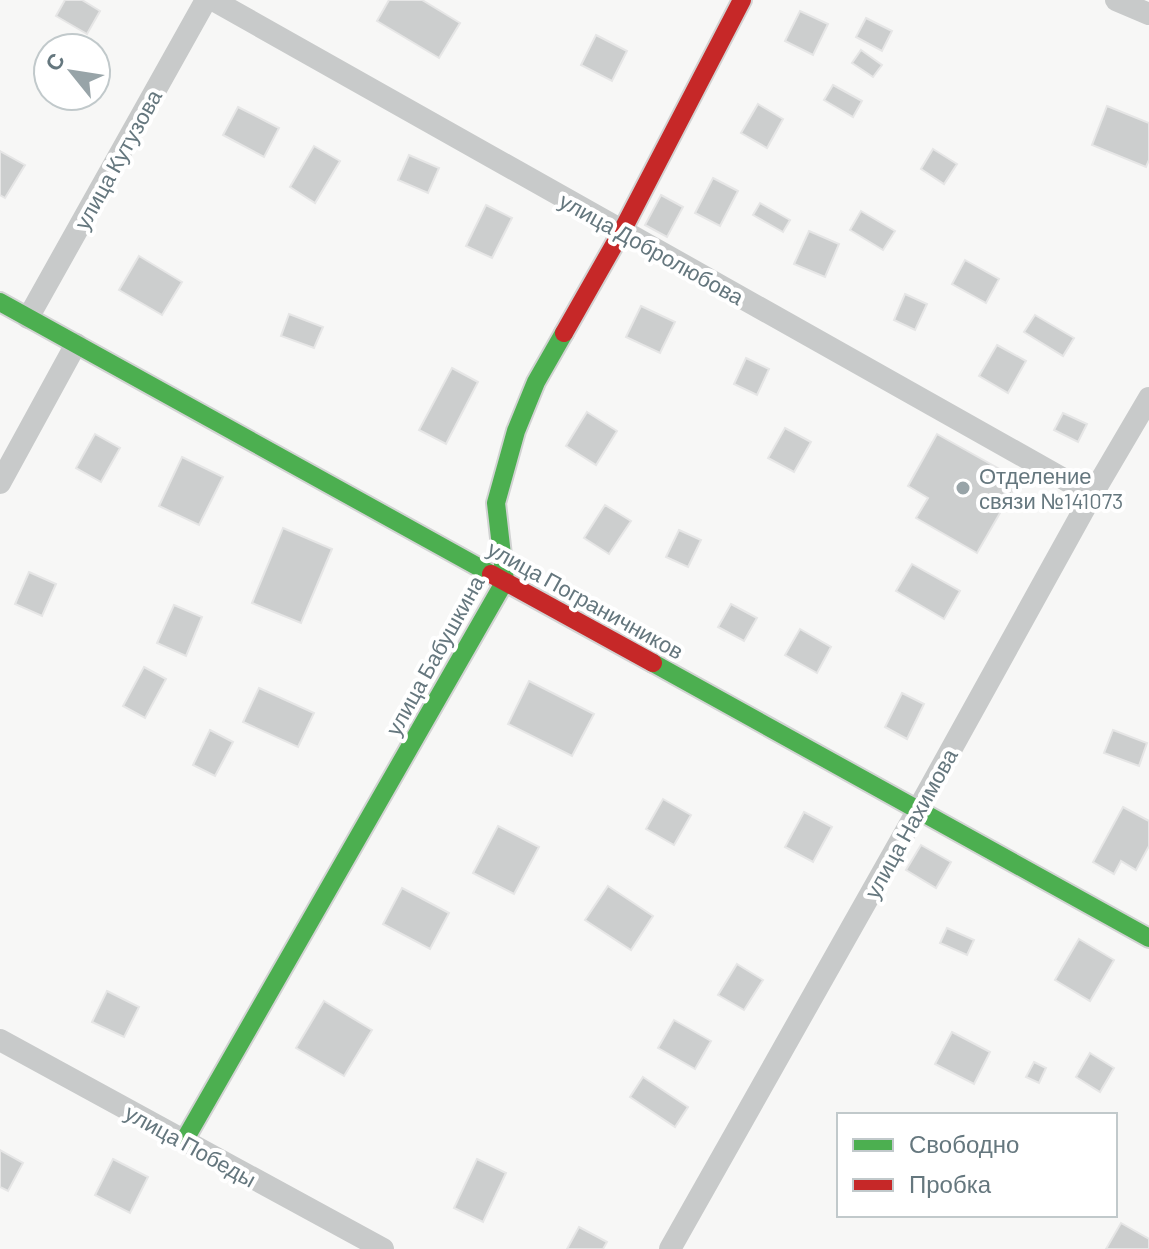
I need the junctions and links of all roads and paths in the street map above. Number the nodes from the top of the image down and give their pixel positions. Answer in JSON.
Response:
{"nodes":[{"id":1,"x":206,"y":0,"type":"edge"},
{"id":2,"x":213,"y":0,"type":"edge"},
{"id":3,"x":742,"y":0,"type":"edge"},
{"id":4,"x":1116,"y":0,"type":"edge"},
{"id":5,"x":1149,"y":14,"type":"edge"},
{"id":6,"x":622,"y":231,"type":"junction"},
{"id":7,"x":0,"y":302,"type":"edge"},
{"id":8,"x":28,"y":318,"type":"junction"},
{"id":9,"x":76,"y":344,"type":"junction"},
{"id":10,"x":1149,"y":398,"type":"edge"},
{"id":11,"x":0,"y":483,"type":"edge"},
{"id":12,"x":1092,"y":495,"type":"junction"},
{"id":13,"x":505,"y":581,"type":"junction"},
{"id":14,"x":918,"y":810,"type":"junction"},
{"id":15,"x":1149,"y":938,"type":"edge"},
{"id":16,"x":0,"y":1040,"type":"edge"},
{"id":17,"x":184,"y":1141,"type":"junction"},
{"id":18,"x":383,"y":1249,"type":"edge"},
{"id":19,"x":670,"y":1249,"type":"edge"}],
"edges":[{"from":1,"to":8,"type":"street","name":"улица Кутузова"},
{"from":2,"to":6,"type":"street","name":"улица Добролюбова"},
{"from":3,"to":6,"type":"street","name":"улица Бабушкина"},
{"from":4,"to":5,"type":"street"},
{"from":6,"to":12,"type":"street","name":"улица Добролюбова"},
{"from":6,"to":13,"type":"street","name":"улица Бабушкина"},
{"from":7,"to":8,"type":"street","name":"улица Пограничников"},
{"from":8,"to":9,"type":"street","name":"улица Пограничников"},
{"from":9,"to":11,"type":"street"},
{"from":9,"to":13,"type":"street","name":"улица Пограничников"},
{"from":10,"to":12,"type":"street","name":"улица Нахимова"},
{"from":12,"to":14,"type":"street","name":"улица Нахимова"},
{"from":13,"to":14,"type":"street","name":"улица Пограничников"},
{"from":13,"to":17,"type":"street","name":"улица Бабушкина"},
{"from":14,"to":15,"type":"street","name":"улица Пограничников"},
{"from":14,"to":19,"type":"street","name":"улица Нахимова"},
{"from":16,"to":17,"type":"street","name":"улица Победы"},
{"from":17,"to":18,"type":"street","name":"улица Победы"}]}
